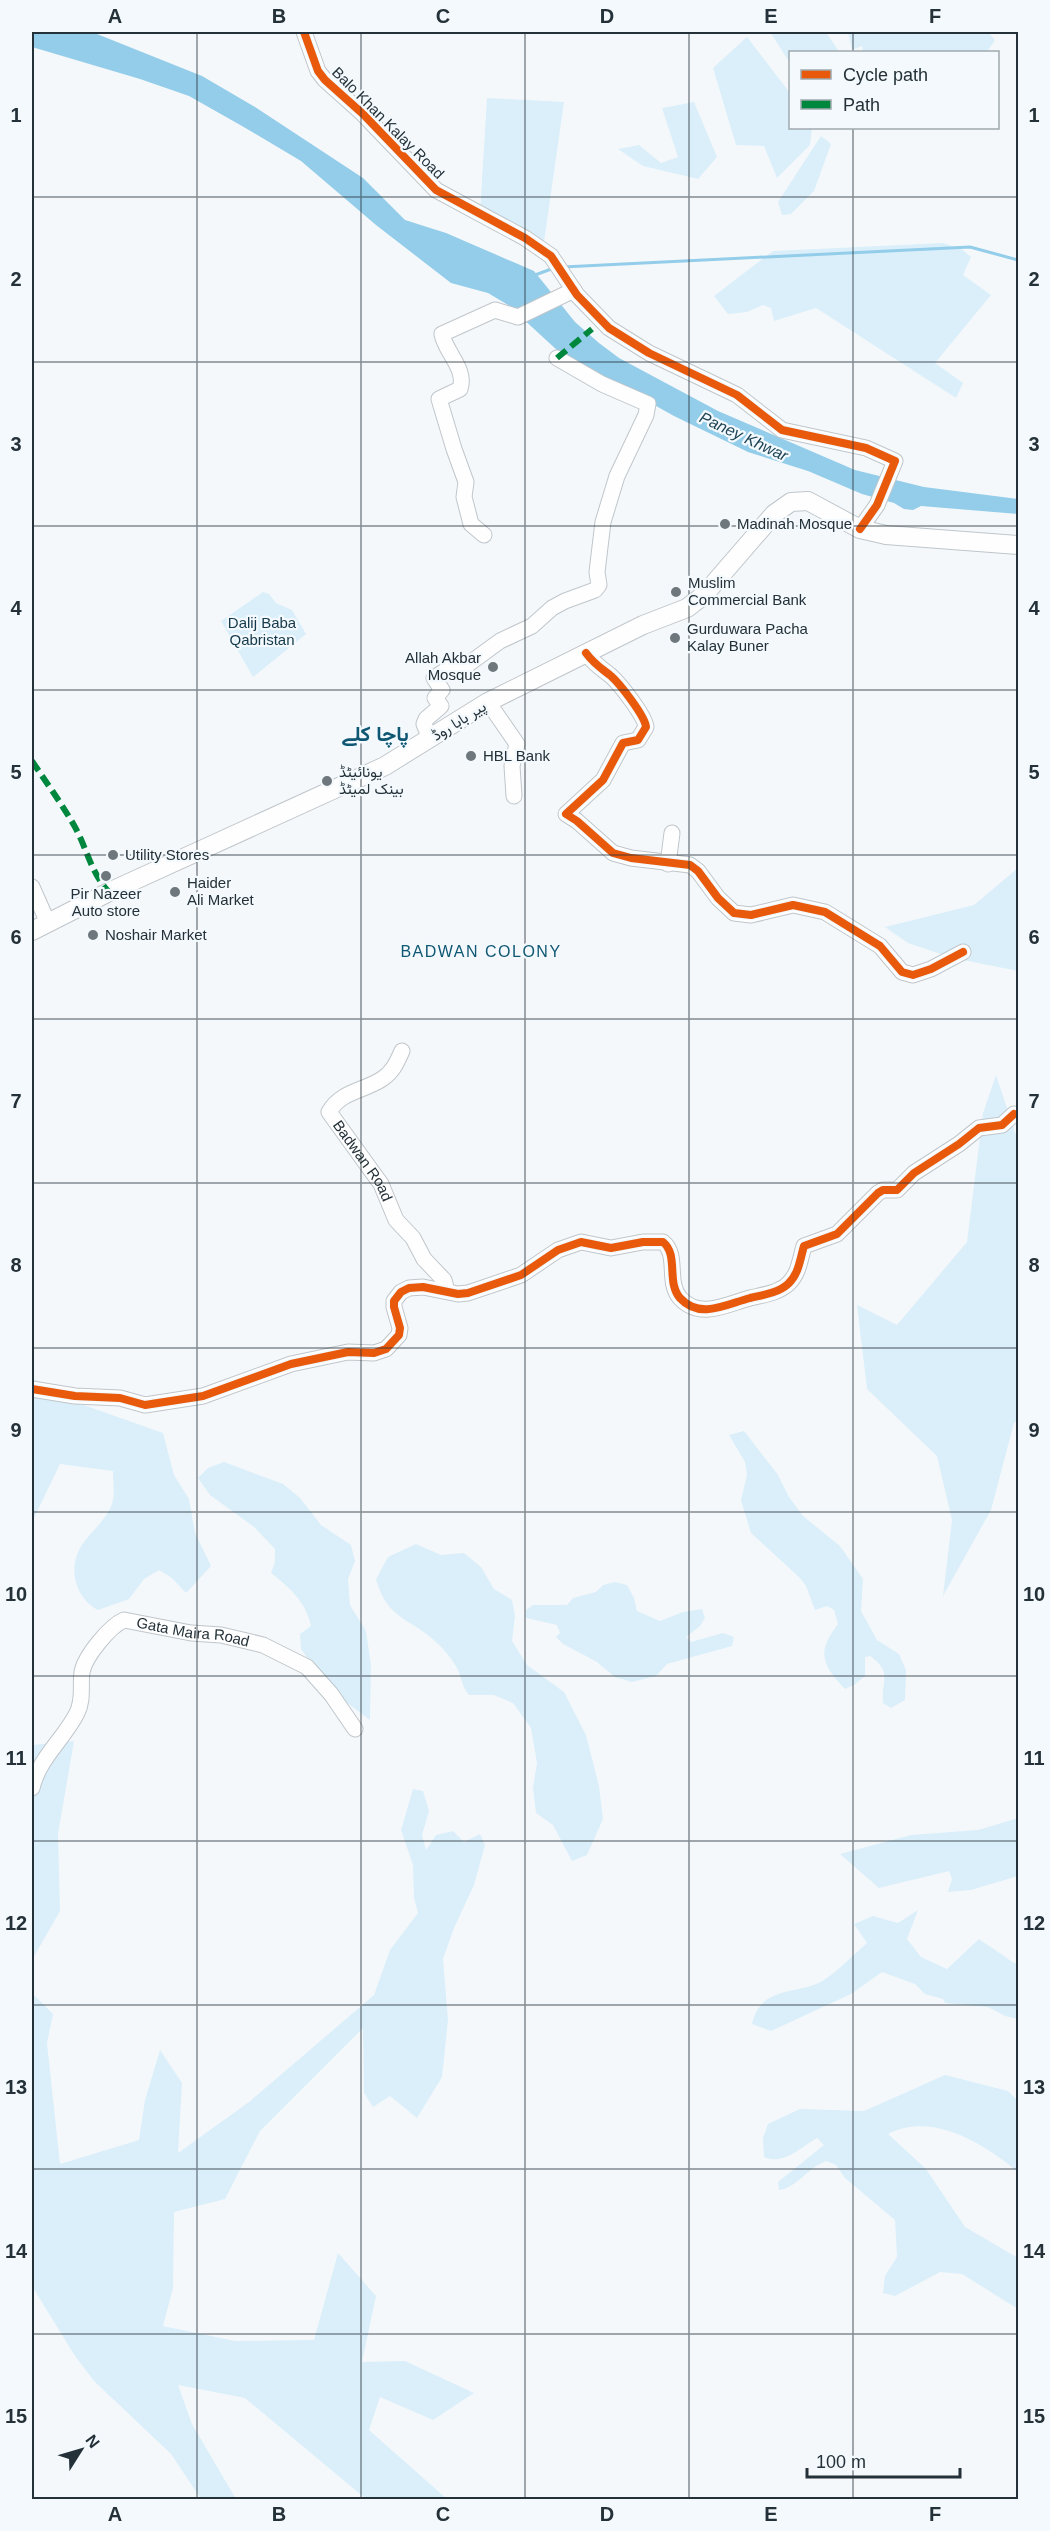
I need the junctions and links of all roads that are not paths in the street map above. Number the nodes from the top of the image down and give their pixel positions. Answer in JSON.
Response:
{"nodes":[{"id":1,"x":304,"y":32,"type":"edge"},
{"id":2,"x":574,"y":290,"type":"junction"},
{"id":3,"x":557,"y":358,"type":"dead end"},
{"id":4,"x":860,"y":529,"type":"junction"},
{"id":5,"x":484,"y":535,"type":"dead end"},
{"id":6,"x":1018,"y":545,"type":"edge"},
{"id":7,"x":586,"y":653,"type":"junction"},
{"id":8,"x":488,"y":702,"type":"junction"},
{"id":9,"x":430,"y":739,"type":"junction"},
{"id":10,"x":514,"y":796,"type":"dead end"},
{"id":11,"x":672,"y":833,"type":"dead end"},
{"id":12,"x":669,"y":864,"type":"junction"},
{"id":13,"x":32,"y":887,"type":"edge"},
{"id":14,"x":48,"y":922,"type":"junction"},
{"id":15,"x":32,"y":931,"type":"edge"},
{"id":16,"x":963,"y":952,"type":"dead end"},
{"id":17,"x":402,"y":1051,"type":"dead end"},
{"id":18,"x":1014,"y":1114,"type":"dead end"},
{"id":19,"x":447,"y":1291,"type":"junction"},
{"id":20,"x":32,"y":1389,"type":"edge"},
{"id":21,"x":355,"y":1730,"type":"dead end"},
{"id":22,"x":32,"y":1788,"type":"edge"}],
"edges":[{"from":1,"to":2,"type":"street","name":"Balo Khan Kalay Road"},
{"from":2,"to":4,"type":"street","name":"Balo Khan Kalay Road"},
{"from":2,"to":5,"type":"street"},
{"from":3,"to":9,"type":"street"},
{"from":4,"to":6,"type":"main road"},
{"from":4,"to":7,"type":"main road","name":"پیر بابا روڈ"},
{"from":7,"to":8,"type":"main road","name":"پیر بابا روڈ"},
{"from":7,"to":12,"type":"street"},
{"from":8,"to":9,"type":"main road","name":"پیر بابا روڈ"},
{"from":8,"to":10,"type":"street"},
{"from":9,"to":14,"type":"main road","name":"پیر بابا روڈ"},
{"from":11,"to":12,"type":"street"},
{"from":12,"to":16,"type":"street"},
{"from":13,"to":14,"type":"street"},
{"from":14,"to":15,"type":"main road","name":"پیر بابا روڈ"},
{"from":17,"to":19,"type":"street","name":"Badwan Road"},
{"from":18,"to":19,"type":"street"},
{"from":19,"to":20,"type":"street"},
{"from":21,"to":22,"type":"street","name":"Gata Maira Road"}]}
